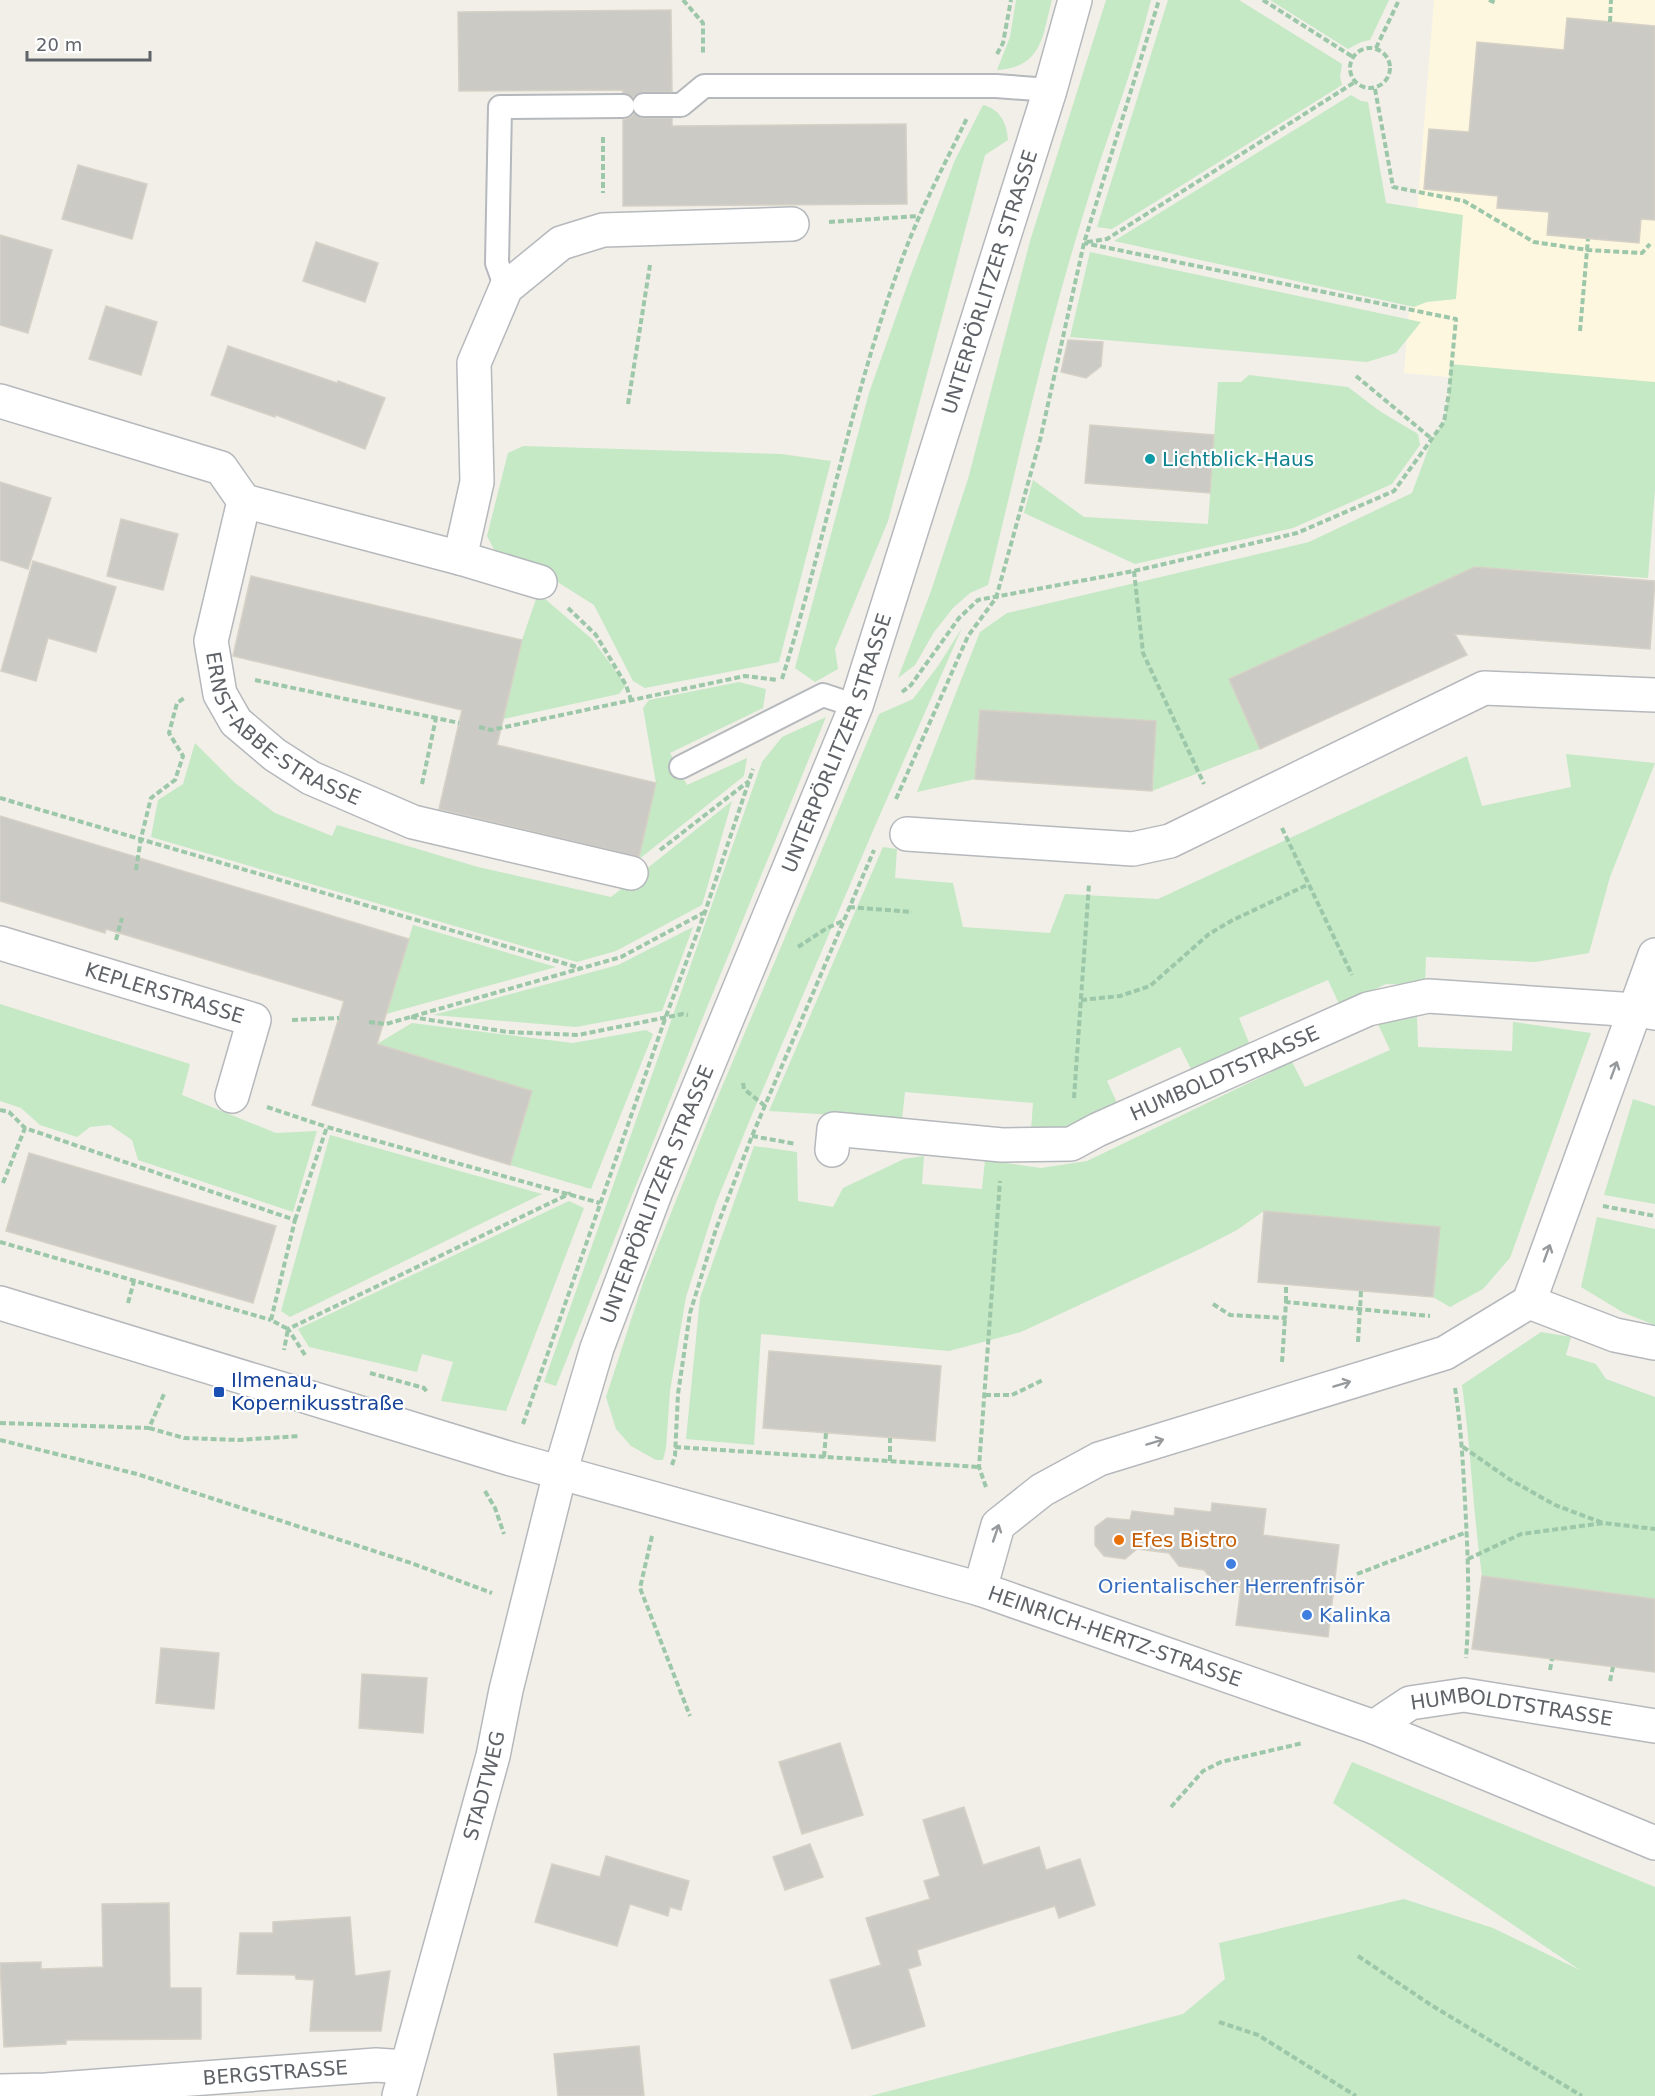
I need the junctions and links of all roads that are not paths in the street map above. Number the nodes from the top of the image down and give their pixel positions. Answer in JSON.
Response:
{"nodes":[{"id":1,"x":1075,"y":0,"type":"edge"},
{"id":2,"x":1050,"y":90,"type":"junction"},
{"id":3,"x":792,"y":224,"type":"road end"},
{"id":4,"x":506,"y":288,"type":"junction"},
{"id":5,"x":0,"y":401,"type":"edge"},
{"id":6,"x":244,"y":501,"type":"junction"},
{"id":7,"x":460,"y":558,"type":"junction"},
{"id":8,"x":540,"y":582,"type":"road end"},
{"id":9,"x":1655,"y":695,"type":"edge"},
{"id":10,"x":856,"y":706,"type":"junction"},
{"id":11,"x":681,"y":767,"type":"dead end"},
{"id":12,"x":900,"y":820,"type":"road end"},
{"id":13,"x":631,"y":873,"type":"road end"},
{"id":14,"x":0,"y":943,"type":"edge"},
{"id":15,"x":1655,"y":955,"type":"edge"},
{"id":16,"x":1645,"y":1011,"type":"edge"},
{"id":17,"x":232,"y":1096,"type":"road end"},
{"id":18,"x":832,"y":1150,"type":"dead end"},
{"id":19,"x":1529,"y":1302,"type":"junction"},
{"id":20,"x":0,"y":1303,"type":"edge"},
{"id":21,"x":1655,"y":1343,"type":"edge"},
{"id":22,"x":560,"y":1473,"type":"junction"},
{"id":23,"x":980,"y":1589,"type":"junction"},
{"id":24,"x":1655,"y":1726,"type":"edge"},
{"id":25,"x":1374,"y":1727,"type":"junction"},
{"id":26,"x":1655,"y":1843,"type":"edge"},
{"id":27,"x":403,"y":2081,"type":"edge"},
{"id":28,"x":0,"y":2091,"type":"edge"},
{"id":29,"x":44,"y":2093,"type":"edge"}],
"edges":[{"from":1,"to":2,"type":"street","name":"UNTERPÖRLITZER STRASSE"},
{"from":2,"to":4,"type":"lane"},
{"from":2,"to":10,"type":"street","name":"UNTERPÖRLITZER STRASSE"},
{"from":3,"to":4,"type":"street"},
{"from":4,"to":7,"type":"street"},
{"from":5,"to":6,"type":"street"},
{"from":6,"to":7,"type":"street"},
{"from":6,"to":13,"type":"street","name":"ERNST-ABBE-STRASSE"},
{"from":7,"to":8,"type":"street"},
{"from":9,"to":12,"type":"street"},
{"from":10,"to":11,"type":"lane"},
{"from":10,"to":22,"type":"street","name":"UNTERPÖRLITZER STRASSE"},
{"from":14,"to":17,"type":"street","name":"KEPLERSTRASSE"},
{"from":15,"to":16,"type":"street"},
{"from":16,"to":18,"type":"street","name":"HUMBOLDTSTRASSE"},
{"from":19,"to":16,"type":"street","one_way":true},
{"from":19,"to":21,"type":"street"},
{"from":23,"to":19,"type":"street","one_way":true},
{"from":20,"to":22,"type":"street","name":"HEINRICH-HERTZ-STRASSE"},
{"from":22,"to":23,"type":"street","name":"HEINRICH-HERTZ-STRASSE"},
{"from":22,"to":27,"type":"street","name":"STADTWEG"},
{"from":23,"to":25,"type":"street","name":"HEINRICH-HERTZ-STRASSE"},
{"from":24,"to":25,"type":"street","name":"HUMBOLDTSTRASSE"},
{"from":25,"to":26,"type":"street","name":"HEINRICH-HERTZ-STRASSE"},
{"from":27,"to":29,"type":"street","name":"BERGSTRASSE"},
{"from":28,"to":29,"type":"street","name":"BERGSTRASSE"}]}
